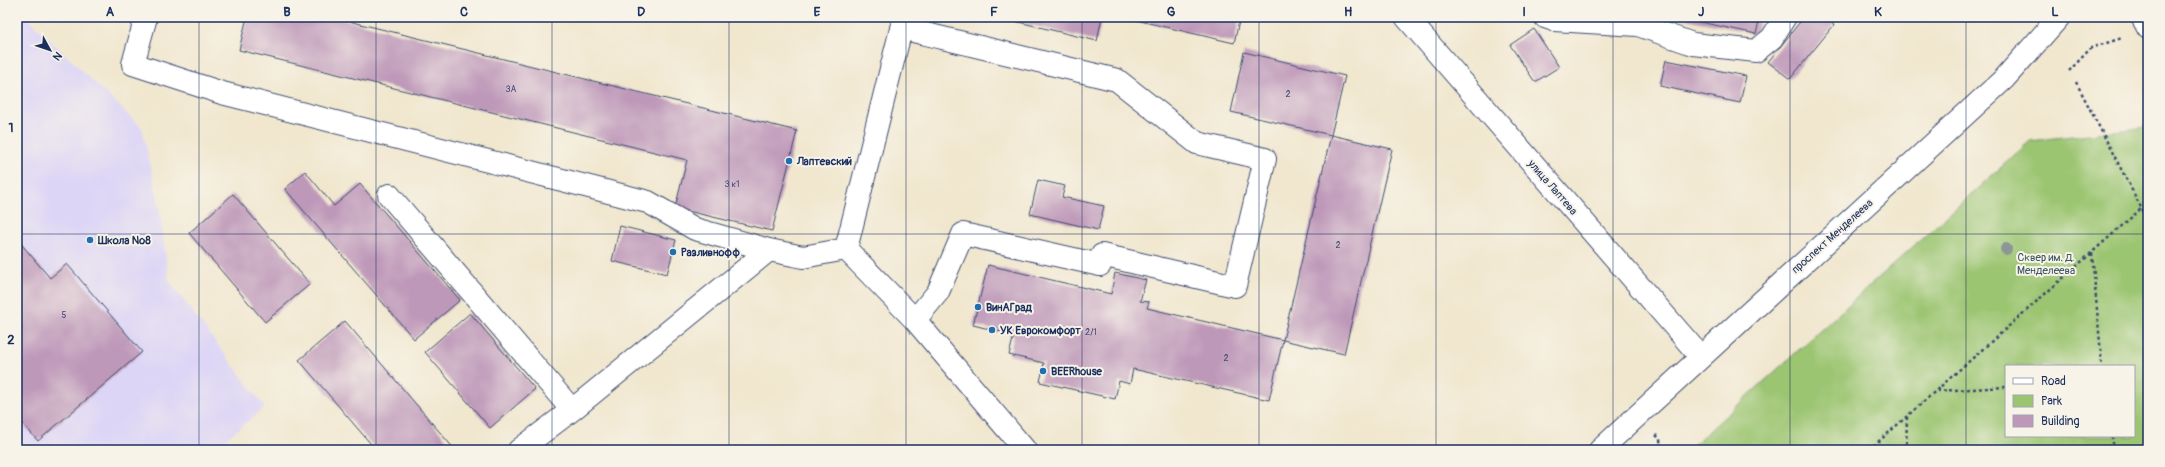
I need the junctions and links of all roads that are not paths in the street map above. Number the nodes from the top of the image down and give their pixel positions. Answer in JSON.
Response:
{"nodes":[{"id":1,"x":146,"y":17,"type":"edge"},
{"id":2,"x":1406,"y":17,"type":"edge"},
{"id":3,"x":1545,"y":17,"type":"edge"},
{"id":4,"x":1785,"y":17,"type":"edge"},
{"id":5,"x":2059,"y":17,"type":"edge"},
{"id":6,"x":2142,"y":17,"type":"edge"},
{"id":7,"x":902,"y":22,"type":"edge"},
{"id":8,"x":2148,"y":28,"type":"edge"},
{"id":9,"x":389,"y":195,"type":"dead end"},
{"id":10,"x":846,"y":249,"type":"junction"},
{"id":11,"x":769,"y":250,"type":"junction"},
{"id":12,"x":915,"y":320,"type":"junction"},
{"id":13,"x":1700,"y":356,"type":"junction"},
{"id":14,"x":572,"y":410,"type":"junction"},
{"id":15,"x":519,"y":450,"type":"edge"},
{"id":16,"x":1025,"y":450,"type":"edge"},
{"id":17,"x":1600,"y":450,"type":"edge"}],
"edges":[{"from":1,"to":11,"type":"main road"},
{"from":2,"to":13,"type":"main road","name":"улица Лаптева"},
{"from":3,"to":4,"type":"main road"},
{"from":5,"to":13,"type":"main road","name":"проспект Менделеева"},
{"from":6,"to":8,"type":"main road"},
{"from":7,"to":10,"type":"main road"},
{"from":7,"to":12,"type":"main road"},
{"from":9,"to":14,"type":"main road"},
{"from":10,"to":11,"type":"main road"},
{"from":10,"to":12,"type":"main road"},
{"from":11,"to":14,"type":"main road"},
{"from":12,"to":16,"type":"main road"},
{"from":13,"to":17,"type":"main road","name":"проспект Менделеева"},
{"from":14,"to":15,"type":"main road"}]}
